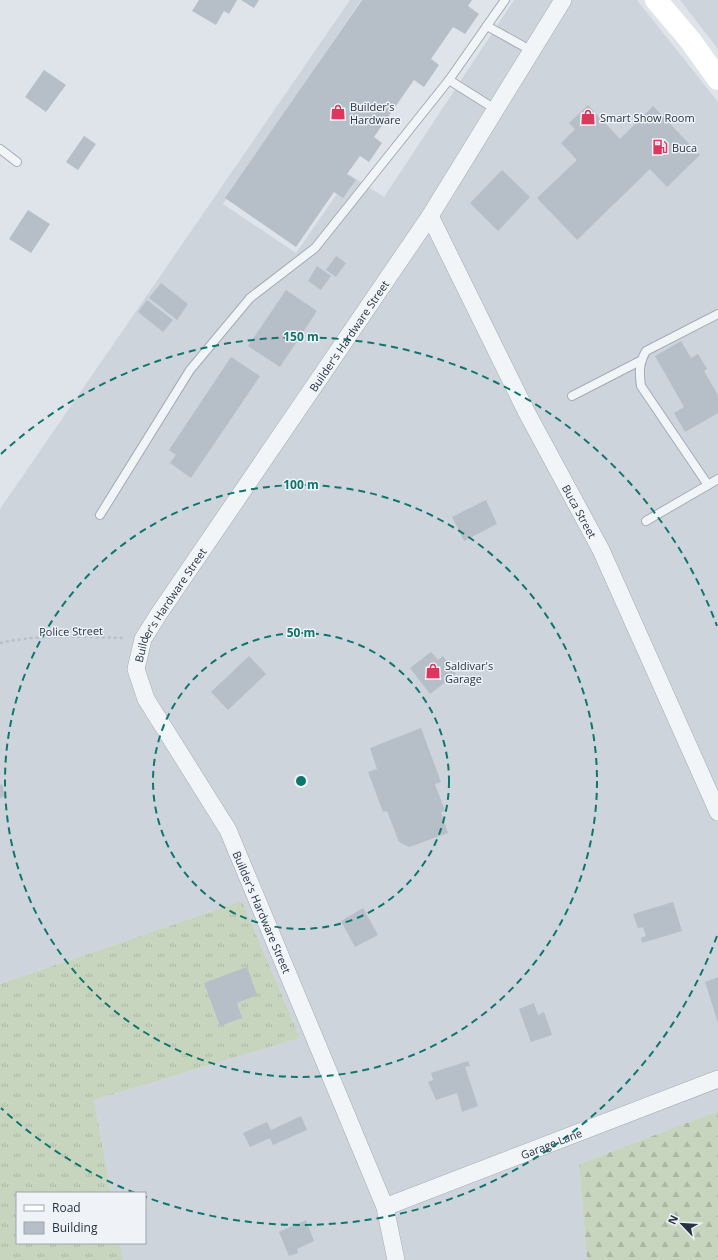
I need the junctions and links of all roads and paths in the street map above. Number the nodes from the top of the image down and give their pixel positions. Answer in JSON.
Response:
{"nodes":[{"id":1,"x":505,"y":0,"type":"edge"},
{"id":2,"x":563,"y":0,"type":"edge"},
{"id":3,"x":656,"y":0,"type":"edge"},
{"id":4,"x":487,"y":26,"type":"junction"},
{"id":5,"x":532,"y":51,"type":"junction"},
{"id":6,"x":718,"y":79,"type":"edge"},
{"id":7,"x":449,"y":80,"type":"junction"},
{"id":8,"x":496,"y":109,"type":"junction"},
{"id":9,"x":0,"y":149,"type":"edge"},
{"id":10,"x":17,"y":162,"type":"dead end"},
{"id":11,"x":430,"y":216,"type":"junction"},
{"id":12,"x":718,"y":314,"type":"edge"},
{"id":13,"x":640,"y":361,"type":"junction"},
{"id":14,"x":572,"y":396,"type":"dead end"},
{"id":15,"x":718,"y":479,"type":"edge"},
{"id":16,"x":708,"y":485,"type":"junction"},
{"id":17,"x":100,"y":515,"type":"dead end"},
{"id":18,"x":646,"y":521,"type":"dead end"},
{"id":19,"x":143,"y":639,"type":"junction"},
{"id":20,"x":0,"y":643,"type":"edge"},
{"id":21,"x":718,"y":812,"type":"edge"},
{"id":22,"x":718,"y":1079,"type":"edge"},
{"id":23,"x":385,"y":1207,"type":"junction"},
{"id":24,"x":396,"y":1260,"type":"edge"}],
"edges":[{"from":1,"to":4,"type":"lane"},
{"from":2,"to":5,"type":"street","name":"Builder's Hardware Street"},
{"from":3,"to":6,"type":"main road"},
{"from":4,"to":5,"type":"lane"},
{"from":4,"to":7,"type":"lane"},
{"from":5,"to":8,"type":"street","name":"Builder's Hardware Street"},
{"from":7,"to":8,"type":"lane"},
{"from":7,"to":17,"type":"lane"},
{"from":8,"to":11,"type":"street","name":"Builder's Hardware Street"},
{"from":9,"to":10,"type":"lane"},
{"from":11,"to":19,"type":"street","name":"Builder's Hardware Street"},
{"from":11,"to":21,"type":"street","name":"Buca Street"},
{"from":12,"to":13,"type":"lane"},
{"from":13,"to":14,"type":"lane"},
{"from":13,"to":16,"type":"lane"},
{"from":15,"to":16,"type":"lane"},
{"from":16,"to":18,"type":"lane"},
{"from":19,"to":20,"type":"path","name":"Police Street"},
{"from":19,"to":23,"type":"street","name":"Builder's Hardware Street"},
{"from":22,"to":23,"type":"street","name":"Garage Lane"},
{"from":23,"to":24,"type":"street","name":"Builder's Hardware Street"}]}
